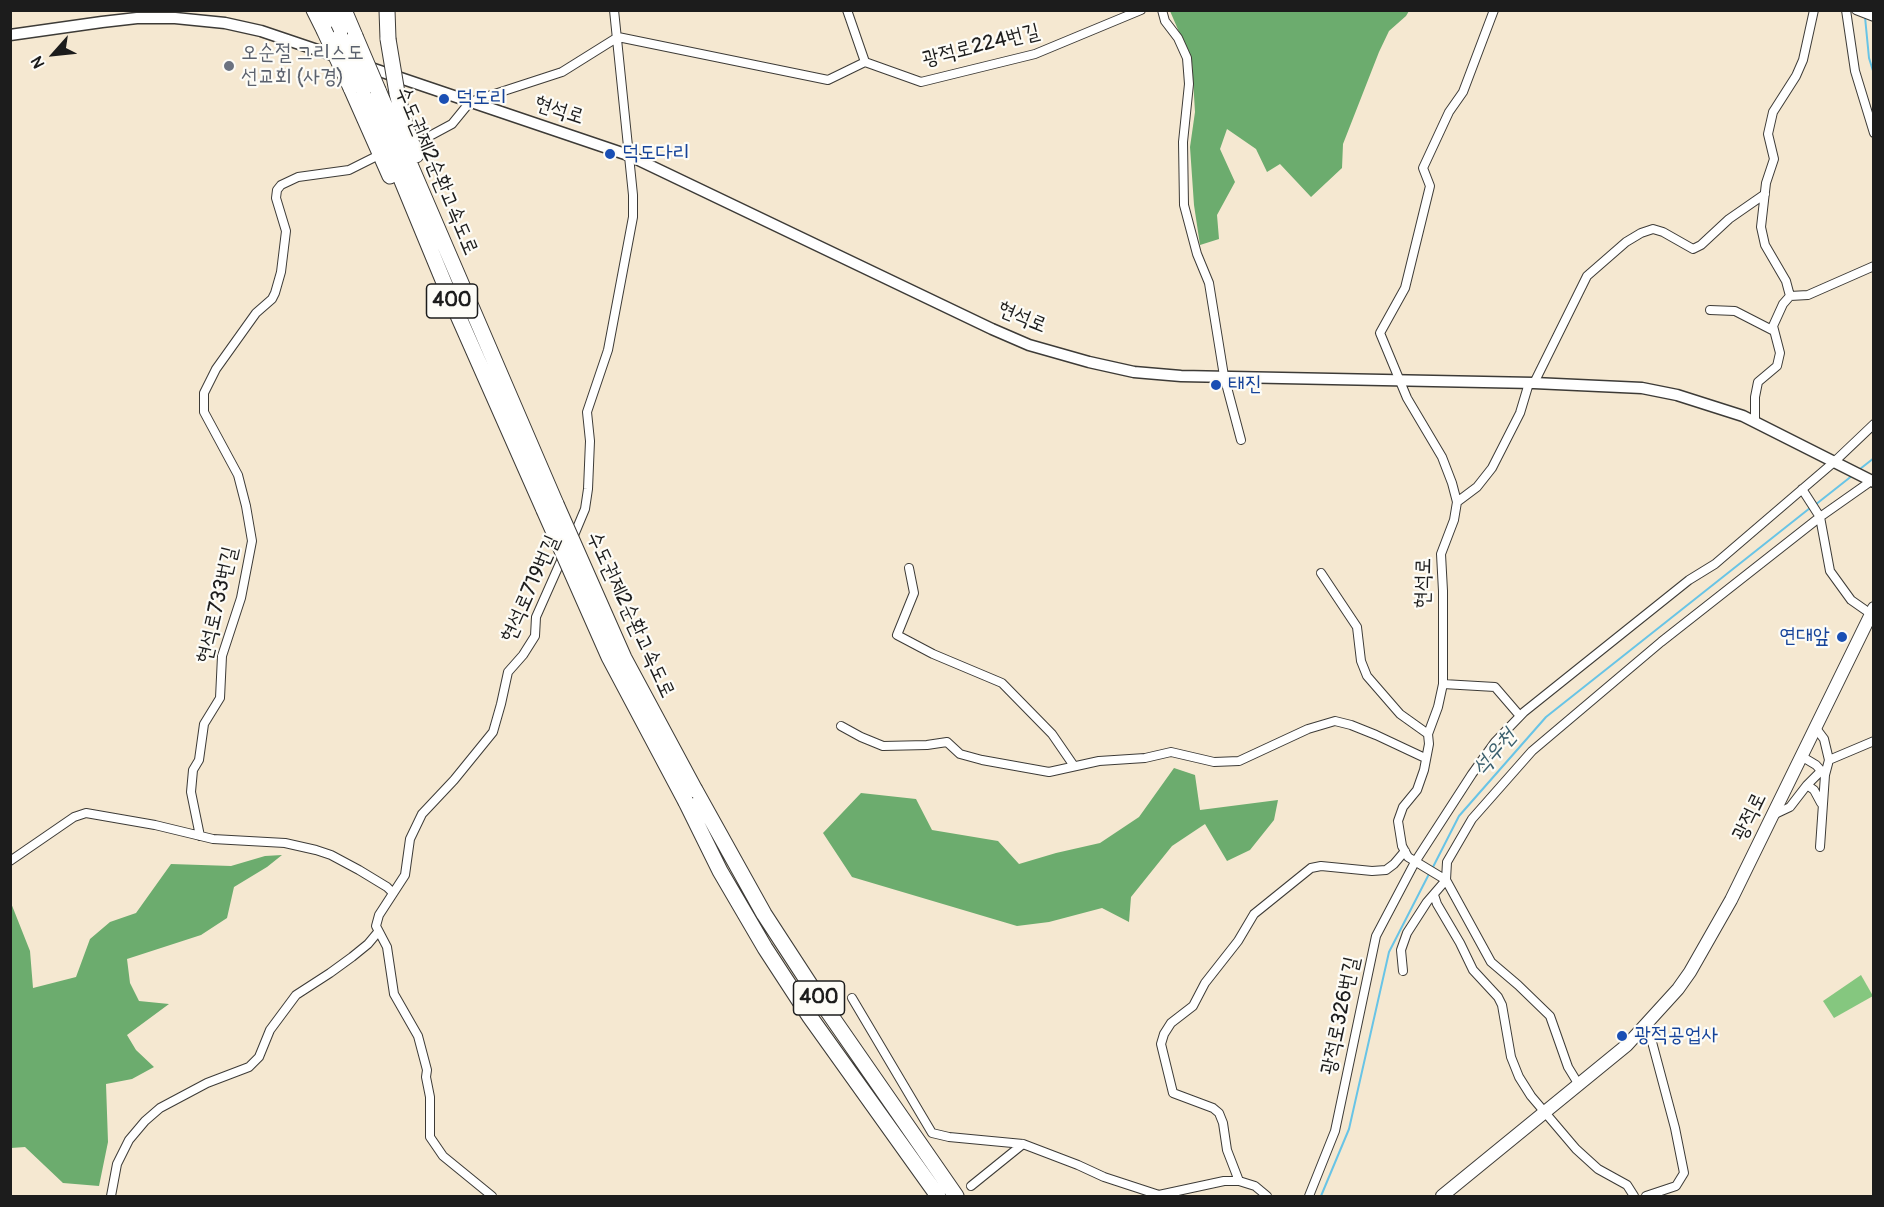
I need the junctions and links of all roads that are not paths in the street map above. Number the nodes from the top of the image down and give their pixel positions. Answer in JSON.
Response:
{"nodes":[{"id":1,"x":314,"y":10,"type":"edge"},
{"id":2,"x":330,"y":10,"type":"edge"},
{"id":3,"x":344,"y":10,"type":"edge"},
{"id":4,"x":387,"y":10,"type":"edge"},
{"id":5,"x":614,"y":10,"type":"edge"},
{"id":6,"x":847,"y":10,"type":"edge"},
{"id":7,"x":1141,"y":10,"type":"edge"},
{"id":8,"x":1162,"y":10,"type":"edge"},
{"id":9,"x":1494,"y":10,"type":"edge"},
{"id":10,"x":1814,"y":10,"type":"edge"},
{"id":11,"x":1846,"y":10,"type":"edge"},
{"id":12,"x":1856,"y":10,"type":"edge"},
{"id":13,"x":1874,"y":17,"type":"edge"},
{"id":14,"x":10,"y":35,"type":"edge"},
{"id":15,"x":347,"y":36,"type":"junction"},
{"id":16,"x":618,"y":38,"type":"junction"},
{"id":17,"x":865,"y":63,"type":"junction"},
{"id":18,"x":364,"y":89,"type":"junction"},
{"id":19,"x":470,"y":102,"type":"junction"},
{"id":20,"x":1874,"y":133,"type":"edge"},
{"id":21,"x":426,"y":138,"type":"dead end"},
{"id":22,"x":628,"y":155,"type":"junction"},
{"id":23,"x":373,"y":158,"type":"dead end"},
{"id":24,"x":1765,"y":194,"type":"junction"},
{"id":25,"x":1874,"y":266,"type":"edge"},
{"id":26,"x":1790,"y":296,"type":"junction"},
{"id":27,"x":1710,"y":309,"type":"dead end"},
{"id":28,"x":1774,"y":331,"type":"junction"},
{"id":29,"x":1224,"y":376,"type":"junction"},
{"id":30,"x":1401,"y":381,"type":"junction"},
{"id":31,"x":1531,"y":383,"type":"junction"},
{"id":32,"x":505,"y":384,"type":"junction"},
{"id":33,"x":1755,"y":421,"type":"junction"},
{"id":34,"x":1874,"y":424,"type":"edge"},
{"id":35,"x":1241,"y":440,"type":"dead end"},
{"id":36,"x":1836,"y":463,"type":"junction"},
{"id":37,"x":1873,"y":480,"type":"edge"},
{"id":38,"x":1802,"y":489,"type":"junction"},
{"id":39,"x":1457,"y":502,"type":"junction"},
{"id":40,"x":550,"y":507,"type":"junction"},
{"id":41,"x":1820,"y":517,"type":"junction"},
{"id":42,"x":909,"y":568,"type":"dead end"},
{"id":43,"x":1320,"y":573,"type":"dead end"},
{"id":44,"x":1872,"y":611,"type":"edge"},
{"id":45,"x":1443,"y":684,"type":"junction"},
{"id":46,"x":1520,"y":716,"type":"junction"},
{"id":47,"x":841,"y":726,"type":"dead end"},
{"id":48,"x":1815,"y":727,"type":"junction"},
{"id":49,"x":1428,"y":734,"type":"junction"},
{"id":50,"x":1874,"y":741,"type":"edge"},
{"id":51,"x":1801,"y":756,"type":"junction"},
{"id":52,"x":1425,"y":758,"type":"junction"},
{"id":53,"x":1829,"y":760,"type":"junction"},
{"id":54,"x":1074,"y":766,"type":"junction"},
{"id":55,"x":1823,"y":773,"type":"junction"},
{"id":56,"x":1807,"y":785,"type":"junction"},
{"id":57,"x":690,"y":796,"type":"junction"},
{"id":58,"x":1822,"y":804,"type":"junction"},
{"id":59,"x":1771,"y":816,"type":"junction"},
{"id":60,"x":200,"y":836,"type":"junction"},
{"id":61,"x":1820,"y":847,"type":"dead end"},
{"id":62,"x":1405,"y":851,"type":"junction"},
{"id":63,"x":10,"y":861,"type":"edge"},
{"id":64,"x":1415,"y":862,"type":"junction"},
{"id":65,"x":1443,"y":878,"type":"junction"},
{"id":66,"x":393,"y":893,"type":"junction"},
{"id":67,"x":1434,"y":895,"type":"junction"},
{"id":68,"x":378,"y":932,"type":"junction"},
{"id":69,"x":1403,"y":971,"type":"dead end"},
{"id":70,"x":852,"y":998,"type":"dead end"},
{"id":71,"x":1641,"y":1030,"type":"junction"},
{"id":72,"x":1577,"y":1087,"type":"junction"},
{"id":73,"x":1546,"y":1112,"type":"junction"},
{"id":74,"x":1023,"y":1144,"type":"junction"},
{"id":75,"x":1239,"y":1181,"type":"junction"},
{"id":76,"x":971,"y":1186,"type":"dead end"},
{"id":77,"x":111,"y":1197,"type":"edge"},
{"id":78,"x":492,"y":1197,"type":"edge"},
{"id":79,"x":938,"y":1197,"type":"edge"},
{"id":80,"x":956,"y":1197,"type":"edge"},
{"id":81,"x":1267,"y":1197,"type":"edge"},
{"id":82,"x":1309,"y":1197,"type":"edge"},
{"id":83,"x":1442,"y":1197,"type":"edge"},
{"id":84,"x":1634,"y":1197,"type":"edge"},
{"id":85,"x":1646,"y":1197,"type":"edge"}],
"edges":[{"from":1,"to":18,"type":"highway","bridge":true},
{"from":2,"to":15,"type":"highway","name":"수도권제2순환고속도로","number":"400"},
{"from":3,"to":15,"type":"highway","name":"수도권제2순환고속도로","number":"400"},
{"from":4,"to":32,"type":"highway","bridge":true},
{"from":5,"to":16,"type":"street","name":"현석로719번길"},
{"from":6,"to":17,"type":"street"},
{"from":7,"to":17,"type":"street","name":"광적로224번길"},
{"from":8,"to":29,"type":"street"},
{"from":9,"to":30,"type":"street"},
{"from":10,"to":24,"type":"street"},
{"from":11,"to":20,"type":"street"},
{"from":12,"to":13,"type":"street"},
{"from":14,"to":19,"type":"street","name":"현석로"},
{"from":15,"to":18,"type":"highway","name":"수도권제2순환고속도로","number":"400","bridge":true},
{"from":16,"to":17,"type":"street"},
{"from":16,"to":19,"type":"street"},
{"from":16,"to":22,"type":"street","name":"현석로719번길"},
{"from":18,"to":32,"type":"highway","name":"수도권제2순환고속도로","number":"400"},
{"from":18,"to":40,"type":"highway","name":"수도권제2순환고속도로","number":"400"},
{"from":19,"to":21,"type":"street"},
{"from":19,"to":22,"type":"street","name":"현석로"},
{"from":22,"to":29,"type":"street","name":"현석로"},
{"from":22,"to":66,"type":"street","name":"현석로719번길"},
{"from":23,"to":60,"type":"street","name":"현석로733번길"},
{"from":24,"to":26,"type":"street"},
{"from":24,"to":31,"type":"street"},
{"from":25,"to":26,"type":"street"},
{"from":26,"to":28,"type":"street"},
{"from":27,"to":28,"type":"street"},
{"from":28,"to":33,"type":"street"},
{"from":29,"to":30,"type":"street","name":"현석로"},
{"from":29,"to":35,"type":"street"},
{"from":30,"to":31,"type":"street","name":"현석로"},
{"from":30,"to":39,"type":"street"},
{"from":31,"to":33,"type":"street","name":"현석로"},
{"from":31,"to":39,"type":"street"},
{"from":32,"to":40,"type":"highway","name":"수도권제2순환고속도로","number":"400"},
{"from":33,"to":36,"type":"street","name":"현석로"},
{"from":34,"to":36,"type":"street","name":"광적로326번길"},
{"from":36,"to":37,"type":"street","name":"현석로"},
{"from":36,"to":38,"type":"street","name":"광적로326번길"},
{"from":37,"to":41,"type":"street"},
{"from":38,"to":41,"type":"street"},
{"from":38,"to":46,"type":"street","name":"광적로326번길"},
{"from":39,"to":45,"type":"street","name":"현석로"},
{"from":40,"to":57,"type":"highway","name":"수도권제2순환고속도로","number":"400","bridge":true},
{"from":41,"to":44,"type":"street"},
{"from":41,"to":65,"type":"street"},
{"from":42,"to":54,"type":"street"},
{"from":43,"to":49,"type":"street"},
{"from":44,"to":48,"type":"main road","name":"광적로"},
{"from":45,"to":46,"type":"street"},
{"from":45,"to":49,"type":"street","name":"현석로"},
{"from":46,"to":64,"type":"street","name":"광적로326번길"},
{"from":47,"to":54,"type":"street"},
{"from":48,"to":51,"type":"main road","name":"광적로"},
{"from":48,"to":53,"type":"street"},
{"from":49,"to":52,"type":"street"},
{"from":50,"to":53,"type":"street"},
{"from":51,"to":55,"type":"street"},
{"from":51,"to":59,"type":"main road","name":"광적로"},
{"from":52,"to":54,"type":"street"},
{"from":52,"to":62,"type":"street"},
{"from":53,"to":55,"type":"street"},
{"from":55,"to":56,"type":"street"},
{"from":55,"to":58,"type":"street"},
{"from":56,"to":58,"type":"street"},
{"from":56,"to":59,"type":"street"},
{"from":57,"to":79,"type":"highway","name":"수도권제2순환고속도로","number":"400"},
{"from":57,"to":80,"type":"highway","name":"수도권제2순환고속도로","number":"400"},
{"from":58,"to":61,"type":"street"},
{"from":59,"to":71,"type":"main road","name":"광적로"},
{"from":60,"to":63,"type":"street"},
{"from":60,"to":66,"type":"street"},
{"from":62,"to":64,"type":"street"},
{"from":62,"to":75,"type":"street"},
{"from":64,"to":65,"type":"street"},
{"from":64,"to":82,"type":"street","name":"광적로326번길"},
{"from":65,"to":67,"type":"street"},
{"from":65,"to":72,"type":"street"},
{"from":66,"to":68,"type":"street","name":"현석로719번길"},
{"from":67,"to":69,"type":"street"},
{"from":67,"to":73,"type":"street"},
{"from":68,"to":77,"type":"street","name":"현석로719번길"},
{"from":68,"to":78,"type":"street"},
{"from":70,"to":74,"type":"street"},
{"from":71,"to":72,"type":"main road","name":"광적로"},
{"from":71,"to":85,"type":"street"},
{"from":72,"to":73,"type":"main road","name":"광적로"},
{"from":73,"to":83,"type":"main road"},
{"from":73,"to":84,"type":"street"},
{"from":74,"to":75,"type":"street"},
{"from":74,"to":76,"type":"street"},
{"from":75,"to":81,"type":"street"}]}
